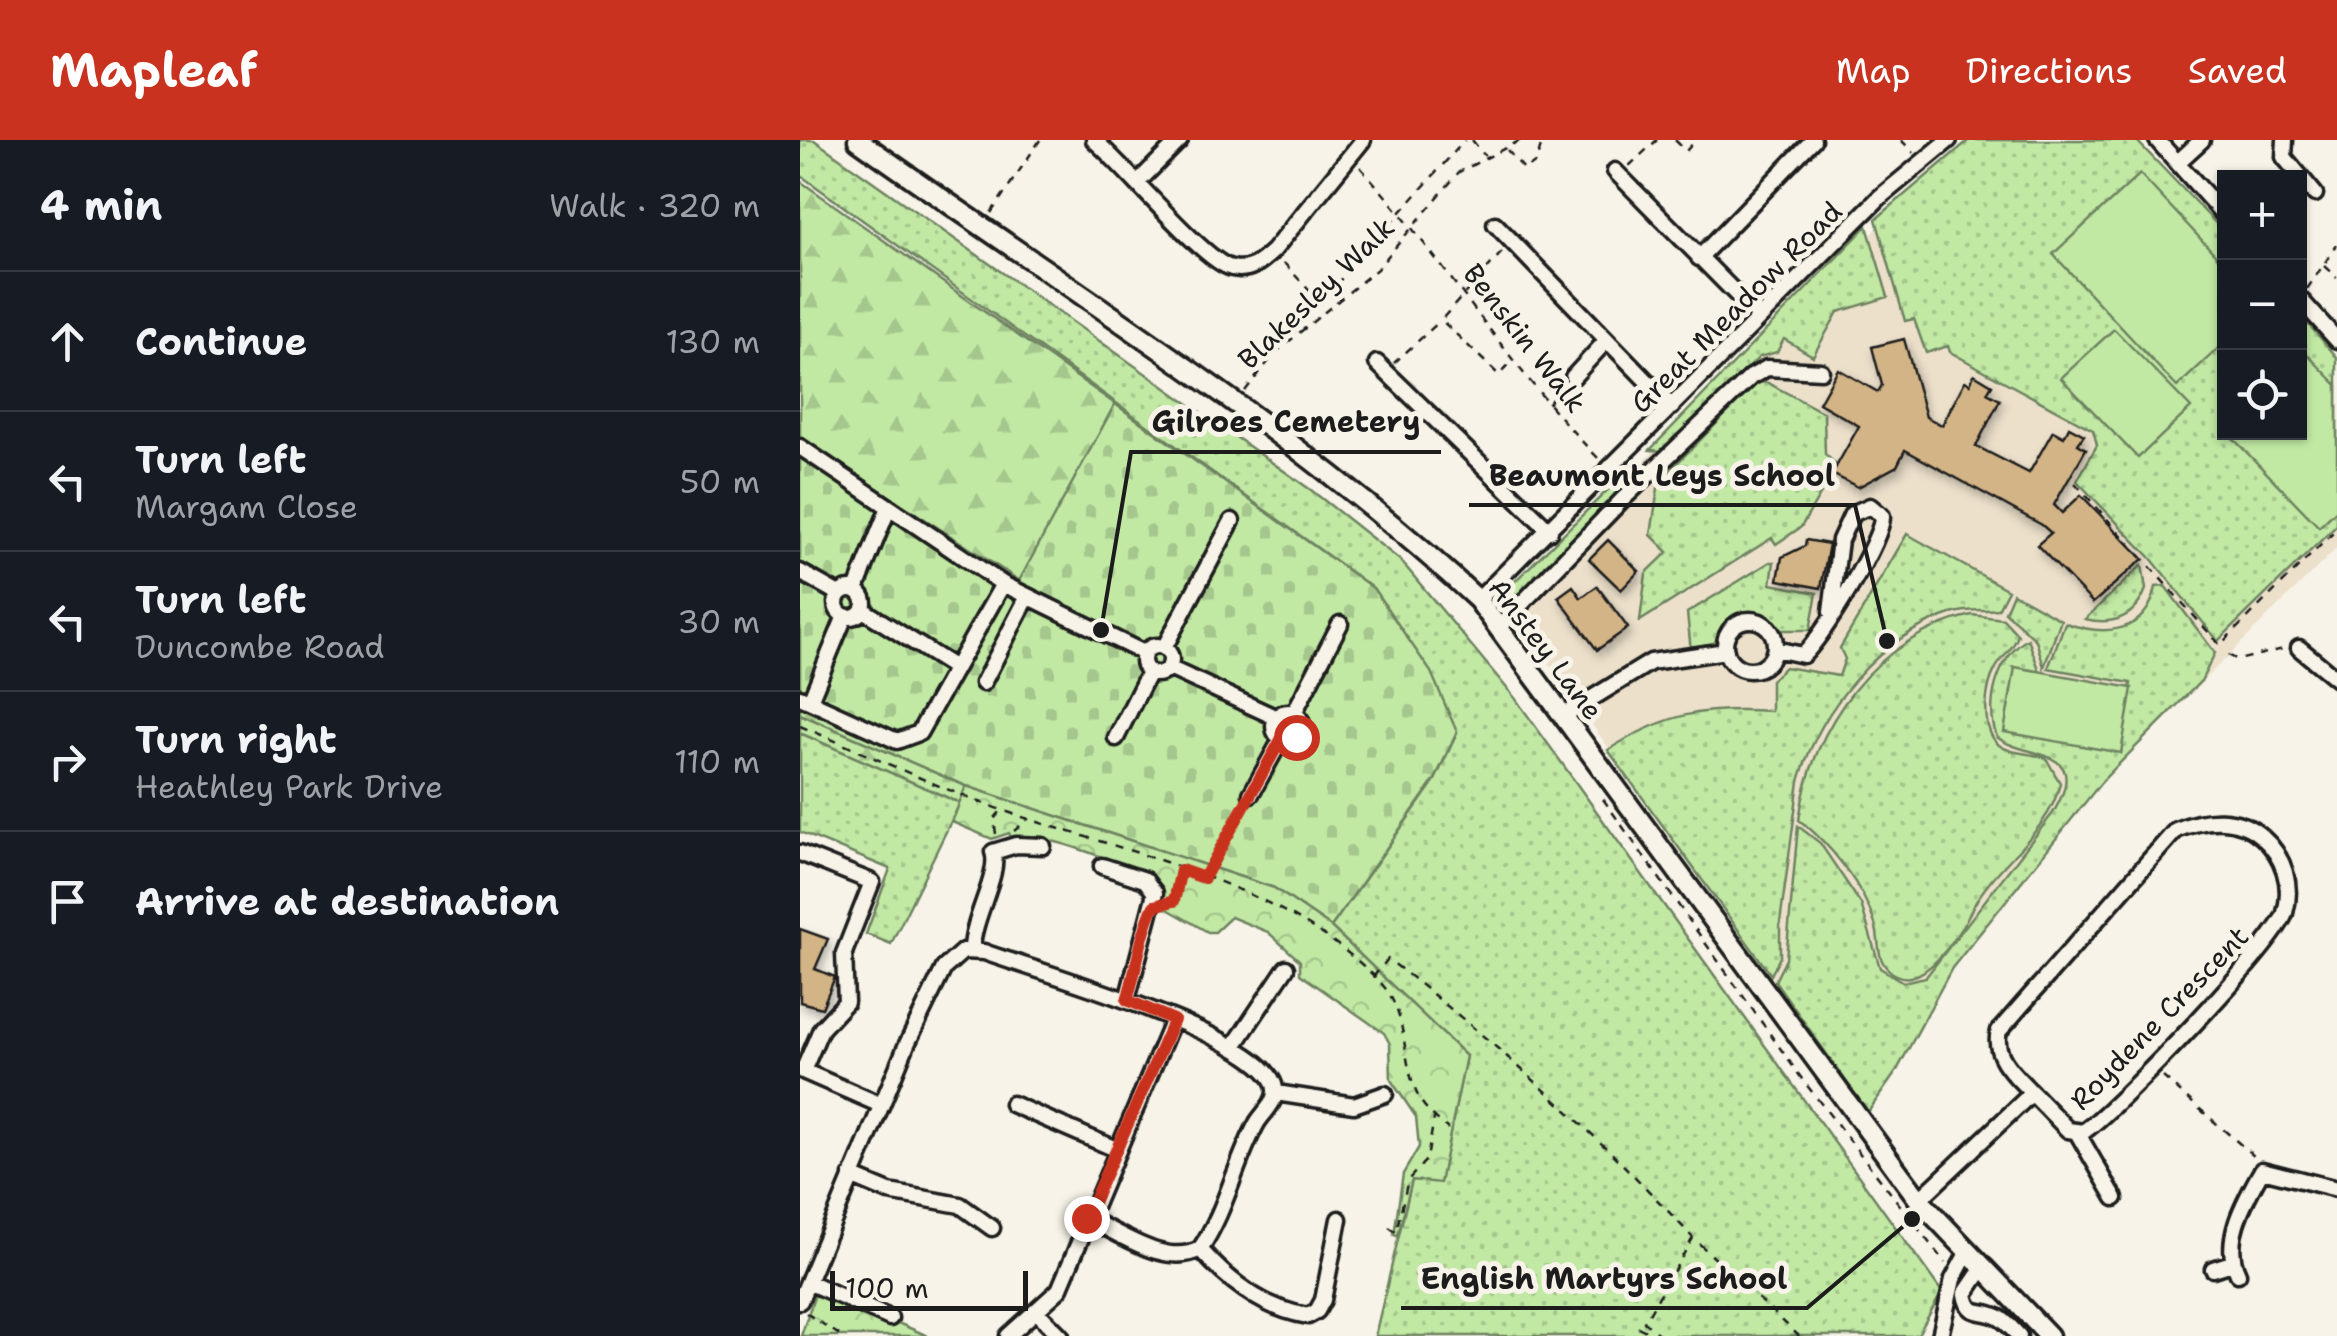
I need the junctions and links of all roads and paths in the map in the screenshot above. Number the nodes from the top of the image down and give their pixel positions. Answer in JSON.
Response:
{"nodes":[{"id":1,"x":858,"y":140,"type":"edge"},
{"id":2,"x":1040,"y":140,"type":"edge"},
{"id":3,"x":1094,"y":140,"type":"edge"},
{"id":4,"x":1180,"y":140,"type":"edge"},
{"id":5,"x":1364,"y":140,"type":"edge"},
{"id":6,"x":1465,"y":140,"type":"edge"},
{"id":7,"x":1472,"y":140,"type":"edge"},
{"id":8,"x":1521,"y":140,"type":"edge"},
{"id":9,"x":1543,"y":140,"type":"edge"},
{"id":10,"x":1657,"y":140,"type":"edge"},
{"id":11,"x":1675,"y":140,"type":"edge"},
{"id":12,"x":1696,"y":140,"type":"edge"},
{"id":13,"x":1814,"y":140,"type":"edge"},
{"id":14,"x":1901,"y":140,"type":"edge"},
{"id":15,"x":1949,"y":140,"type":"edge"},
{"id":16,"x":2157,"y":140,"type":"edge"},
{"id":17,"x":2202,"y":140,"type":"edge"},
{"id":18,"x":2285,"y":140,"type":"edge"},
{"id":19,"x":1506,"y":148,"type":"junction"},
{"id":20,"x":1350,"y":156,"type":"junction"},
{"id":21,"x":1486,"y":158,"type":"junction"},
{"id":22,"x":1922,"y":161,"type":"junction"},
{"id":23,"x":2178,"y":162,"type":"junction"},
{"id":24,"x":1614,"y":171,"type":"joint"},
{"id":25,"x":1138,"y":182,"type":"junction"},
{"id":26,"x":2314,"y":194,"type":"dead end"},
{"id":27,"x":2217,"y":206,"type":"edge"},
{"id":28,"x":1402,"y":213,"type":"junction"},
{"id":29,"x":1496,"y":224,"type":"dead end"},
{"id":30,"x":1413,"y":226,"type":"junction"},
{"id":31,"x":980,"y":227,"type":"junction"},
{"id":32,"x":1512,"y":242,"type":"junction"},
{"id":33,"x":2337,"y":245,"type":"edge"},
{"id":34,"x":1273,"y":251,"type":"junction"},
{"id":35,"x":1699,"y":258,"type":"junction"},
{"id":36,"x":2323,"y":265,"type":"junction"},
{"id":37,"x":2337,"y":278,"type":"edge"},
{"id":38,"x":2307,"y":289,"type":"edge"},
{"id":39,"x":1465,"y":294,"type":"junction"},
{"id":40,"x":1318,"y":300,"type":"junction"},
{"id":41,"x":2307,"y":307,"type":"edge"},
{"id":42,"x":1326,"y":309,"type":"junction"},
{"id":43,"x":1759,"y":317,"type":"junction"},
{"id":44,"x":1441,"y":320,"type":"junction"},
{"id":45,"x":2337,"y":340,"type":"edge"},
{"id":46,"x":1606,"y":341,"type":"junction"},
{"id":47,"x":1276,"y":352,"type":"junction"},
{"id":48,"x":1514,"y":359,"type":"junction"},
{"id":49,"x":1382,"y":367,"type":"joint"},
{"id":50,"x":1821,"y":371,"type":"dead end"},
{"id":51,"x":1574,"y":377,"type":"joint"},
{"id":52,"x":1235,"y":404,"type":"junction"},
{"id":53,"x":1548,"y":404,"type":"junction"},
{"id":54,"x":1672,"y":407,"type":"junction"},
{"id":55,"x":800,"y":448,"type":"edge"},
{"id":56,"x":1610,"y":470,"type":"junction"},
{"id":57,"x":2075,"y":483,"type":"dead end"},
{"id":58,"x":888,"y":507,"type":"junction"},
{"id":59,"x":1232,"y":521,"type":"dead end"},
{"id":60,"x":2337,"y":529,"type":"edge"},
{"id":61,"x":1550,"y":531,"type":"junction"},
{"id":62,"x":800,"y":572,"type":"edge"},
{"id":63,"x":1003,"y":584,"type":"junction"},
{"id":64,"x":856,"y":589,"type":"junction"},
{"id":65,"x":839,"y":594,"type":"junction"},
{"id":66,"x":1027,"y":598,"type":"junction"},
{"id":67,"x":1478,"y":600,"type":"junction"},
{"id":68,"x":863,"y":610,"type":"junction"},
{"id":69,"x":1832,"y":612,"type":"junction"},
{"id":70,"x":845,"y":616,"type":"junction"},
{"id":71,"x":1340,"y":624,"type":"dead end"},
{"id":72,"x":1500,"y":626,"type":"junction"},
{"id":73,"x":1164,"y":648,"type":"junction"},
{"id":74,"x":2300,"y":648,"type":"joint"},
{"id":75,"x":1775,"y":649,"type":"junction"},
{"id":76,"x":1726,"y":650,"type":"junction"},
{"id":77,"x":1144,"y":654,"type":"junction"},
{"id":78,"x":2228,"y":655,"type":"dead end"},
{"id":79,"x":955,"y":668,"type":"junction"},
{"id":80,"x":1169,"y":668,"type":"junction"},
{"id":81,"x":1149,"y":672,"type":"junction"},
{"id":82,"x":2337,"y":679,"type":"edge"},
{"id":83,"x":983,"y":683,"type":"dead end"},
{"id":84,"x":805,"y":699,"type":"edge"},
{"id":85,"x":1294,"y":713,"type":"junction"},
{"id":86,"x":1563,"y":716,"type":"junction"},
{"id":87,"x":1277,"y":718,"type":"junction"},
{"id":88,"x":800,"y":726,"type":"edge"},
{"id":89,"x":1116,"y":738,"type":"dead end"},
{"id":90,"x":1282,"y":738,"type":"junction"},
{"id":91,"x":1595,"y":787,"type":"dead end"},
{"id":92,"x":1251,"y":794,"type":"joint"},
{"id":93,"x":1002,"y":810,"type":"junction"},
{"id":94,"x":995,"y":845,"type":"junction"},
{"id":95,"x":1043,"y":846,"type":"dead end"},
{"id":96,"x":800,"y":854,"type":"edge"},
{"id":97,"x":1102,"y":866,"type":"dead end"},
{"id":98,"x":1181,"y":870,"type":"junction"},
{"id":99,"x":1204,"y":878,"type":"junction"},
{"id":100,"x":1154,"y":906,"type":"junction"},
{"id":101,"x":972,"y":950,"type":"junction"},
{"id":102,"x":1286,"y":968,"type":"dead end"},
{"id":103,"x":1373,"y":977,"type":"junction"},
{"id":104,"x":1127,"y":1000,"type":"junction"},
{"id":105,"x":1174,"y":1020,"type":"junction"},
{"id":106,"x":1234,"y":1046,"type":"junction"},
{"id":107,"x":2150,"y":1066,"type":"junction"},
{"id":108,"x":1276,"y":1092,"type":"junction"},
{"id":109,"x":2032,"y":1093,"type":"junction"},
{"id":110,"x":1385,"y":1094,"type":"dead end"},
{"id":111,"x":1012,"y":1104,"type":"dead end"},
{"id":112,"x":881,"y":1105,"type":"junction"},
{"id":113,"x":1434,"y":1116,"type":"junction"},
{"id":114,"x":1448,"y":1129,"type":"dead end"},
{"id":115,"x":2078,"y":1134,"type":"junction"},
{"id":116,"x":1118,"y":1150,"type":"junction"},
{"id":117,"x":2262,"y":1170,"type":"junction"},
{"id":118,"x":851,"y":1176,"type":"junction"},
{"id":119,"x":2337,"y":1189,"type":"edge"},
{"id":120,"x":2115,"y":1198,"type":"dead end"},
{"id":121,"x":1919,"y":1200,"type":"junction"},
{"id":122,"x":1086,"y":1218,"type":"junction"},
{"id":123,"x":1339,"y":1219,"type":"dead end"},
{"id":124,"x":1390,"y":1226,"type":"dead end"},
{"id":125,"x":992,"y":1228,"type":"dead end"},
{"id":126,"x":1694,"y":1238,"type":"junction"},
{"id":127,"x":1200,"y":1248,"type":"junction"},
{"id":128,"x":1967,"y":1253,"type":"junction"},
{"id":129,"x":1982,"y":1269,"type":"junction"},
{"id":130,"x":2212,"y":1269,"type":"dead end"},
{"id":131,"x":1953,"y":1278,"type":"junction"},
{"id":132,"x":808,"y":1282,"type":"junction"},
{"id":133,"x":800,"y":1301,"type":"edge"},
{"id":134,"x":800,"y":1310,"type":"edge"},
{"id":135,"x":1038,"y":1313,"type":"junction"},
{"id":136,"x":890,"y":1318,"type":"dead end"},
{"id":137,"x":1638,"y":1327,"type":"dead end"},
{"id":138,"x":841,"y":1336,"type":"edge"},
{"id":139,"x":1008,"y":1336,"type":"edge"},
{"id":140,"x":1061,"y":1336,"type":"edge"},
{"id":141,"x":1659,"y":1336,"type":"edge"},
{"id":142,"x":1799,"y":1336,"type":"edge"},
{"id":143,"x":1940,"y":1336,"type":"edge"},
{"id":144,"x":2019,"y":1336,"type":"edge"},
{"id":145,"x":2049,"y":1336,"type":"edge"}],
"edges":[{"from":1,"to":31,"type":"main road","name":"Anstey Lane"},
{"from":2,"to":31,"type":"path"},
{"from":3,"to":25,"type":"street"},
{"from":4,"to":25,"type":"street"},
{"from":5,"to":20,"type":"street"},
{"from":6,"to":28,"type":"path"},
{"from":7,"to":21,"type":"path"},
{"from":8,"to":19,"type":"path","name":"Blakesley Walk"},
{"from":9,"to":19,"type":"path"},
{"from":10,"to":24,"type":"path"},
{"from":11,"to":12,"type":"path"},
{"from":13,"to":35,"type":"street"},
{"from":14,"to":22,"type":"path"},
{"from":15,"to":22,"type":"street","name":"Great Meadow Road"},
{"from":16,"to":23,"type":"street"},
{"from":17,"to":23,"type":"street"},
{"from":18,"to":26,"type":"street"},
{"from":19,"to":21,"type":"path","name":"Blakesley Walk"},
{"from":20,"to":28,"type":"path","name":"Benskin Walk"},
{"from":20,"to":34,"type":"street"},
{"from":21,"to":30,"type":"path","name":"Blakesley Walk"},
{"from":22,"to":43,"type":"street","name":"Great Meadow Road"},
{"from":23,"to":27,"type":"street"},
{"from":24,"to":35,"type":"street"},
{"from":25,"to":34,"type":"street"},
{"from":28,"to":30,"type":"path","name":"Benskin Walk"},
{"from":28,"to":40,"type":"path"},
{"from":29,"to":32,"type":"street"},
{"from":30,"to":39,"type":"path","name":"Benskin Walk"},
{"from":30,"to":42,"type":"path","name":"Blakesley Walk"},
{"from":31,"to":52,"type":"main road","name":"Anstey Lane"},
{"from":32,"to":39,"type":"path"},
{"from":32,"to":46,"type":"street"},
{"from":33,"to":36,"type":"path"},
{"from":34,"to":40,"type":"path"},
{"from":35,"to":43,"type":"street"},
{"from":36,"to":37,"type":"path"},
{"from":36,"to":38,"type":"path"},
{"from":39,"to":44,"type":"path"},
{"from":39,"to":48,"type":"path","name":"Benskin Walk"},
{"from":40,"to":42,"type":"path"},
{"from":40,"to":47,"type":"path"},
{"from":41,"to":45,"type":"street"},
{"from":42,"to":47,"type":"path","name":"Blakesley Walk"},
{"from":43,"to":54,"type":"street","name":"Great Meadow Road"},
{"from":44,"to":48,"type":"path"},
{"from":44,"to":49,"type":"path"},
{"from":46,"to":51,"type":"street"},
{"from":46,"to":54,"type":"street"},
{"from":47,"to":52,"type":"path","name":"Blakesley Walk"},
{"from":48,"to":53,"type":"path","name":"Benskin Walk"},
{"from":49,"to":61,"type":"street"},
{"from":50,"to":72,"type":"street"},
{"from":51,"to":53,"type":"path"},
{"from":52,"to":67,"type":"main road","name":"Anstey Lane"},
{"from":53,"to":56,"type":"path","name":"Benskin Walk"},
{"from":54,"to":56,"type":"street","name":"Great Meadow Road"},
{"from":55,"to":58,"type":"street"},
{"from":56,"to":61,"type":"street","name":"Great Meadow Road"},
{"from":57,"to":60,"type":"path"},
{"from":58,"to":63,"type":"street"},
{"from":58,"to":64,"type":"street"},
{"from":59,"to":73,"type":"street"},
{"from":61,"to":67,"type":"street","name":"Great Meadow Road"},
{"from":62,"to":65,"type":"street"},
{"from":63,"to":66,"type":"street"},
{"from":63,"to":79,"type":"street"},
{"from":64,"to":65,"type":"street"},
{"from":64,"to":68,"type":"street"},
{"from":65,"to":70,"type":"street"},
{"from":66,"to":77,"type":"street"},
{"from":66,"to":83,"type":"street"},
{"from":67,"to":72,"type":"main road","name":"Anstey Lane"},
{"from":68,"to":70,"type":"street"},
{"from":68,"to":79,"type":"street"},
{"from":69,"to":69,"type":"street"},
{"from":69,"to":75,"type":"street"},
{"from":70,"to":84,"type":"street"},
{"from":71,"to":85,"type":"street"},
{"from":72,"to":86,"type":"main road","name":"Anstey Lane"},
{"from":73,"to":77,"type":"street"},
{"from":73,"to":80,"type":"street"},
{"from":74,"to":78,"type":"path"},
{"from":74,"to":82,"type":"street"},
{"from":75,"to":76,"type":"street"},
{"from":75,"to":76,"type":"street"},
{"from":76,"to":86,"type":"street"},
{"from":77,"to":81,"type":"street"},
{"from":79,"to":84,"type":"street"},
{"from":80,"to":81,"type":"street"},
{"from":80,"to":87,"type":"street"},
{"from":81,"to":89,"type":"street"},
{"from":85,"to":87,"type":"street"},
{"from":85,"to":90,"type":"street"},
{"from":86,"to":121,"type":"main road","name":"Anstey Lane"},
{"from":87,"to":90,"type":"street"},
{"from":88,"to":93,"type":"path"},
{"from":90,"to":92,"type":"street"},
{"from":91,"to":131,"type":"path"},
{"from":92,"to":99,"type":"path"},
{"from":93,"to":94,"type":"path"},
{"from":93,"to":98,"type":"path"},
{"from":94,"to":95,"type":"street"},
{"from":94,"to":101,"type":"street"},
{"from":96,"to":112,"type":"street"},
{"from":97,"to":100,"type":"street"},
{"from":98,"to":99,"type":"path"},
{"from":98,"to":100,"type":"path"},
{"from":99,"to":103,"type":"path"},
{"from":100,"to":104,"type":"street"},
{"from":101,"to":104,"type":"street"},
{"from":101,"to":112,"type":"street"},
{"from":102,"to":106,"type":"street"},
{"from":103,"to":113,"type":"path"},
{"from":103,"to":126,"type":"path"},
{"from":104,"to":105,"type":"street"},
{"from":105,"to":106,"type":"street"},
{"from":105,"to":116,"type":"street"},
{"from":106,"to":108,"type":"street"},
{"from":107,"to":109,"type":"street","name":"Roydene Crescent"},
{"from":107,"to":115,"type":"street","name":"Roydene Crescent"},
{"from":107,"to":117,"type":"path"},
{"from":108,"to":110,"type":"street"},
{"from":108,"to":127,"type":"street"},
{"from":109,"to":115,"type":"street","name":"Roydene Crescent"},
{"from":109,"to":121,"type":"street","name":"Roydene Crescent"},
{"from":111,"to":116,"type":"street"},
{"from":112,"to":118,"type":"street"},
{"from":113,"to":114,"type":"path"},
{"from":113,"to":124,"type":"path"},
{"from":115,"to":120,"type":"street"},
{"from":116,"to":122,"type":"street"},
{"from":117,"to":119,"type":"street"},
{"from":117,"to":130,"type":"street"},
{"from":118,"to":125,"type":"street"},
{"from":118,"to":132,"type":"street"},
{"from":121,"to":128,"type":"main road","name":"Anstey Lane"},
{"from":122,"to":127,"type":"street"},
{"from":122,"to":135,"type":"street"},
{"from":123,"to":127,"type":"street"},
{"from":126,"to":141,"type":"path"},
{"from":126,"to":142,"type":"path"},
{"from":128,"to":129,"type":"main road","name":"Anstey Lane"},
{"from":128,"to":131,"type":"street"},
{"from":129,"to":144,"type":"street"},
{"from":129,"to":145,"type":"main road","name":"Anstey Lane"},
{"from":131,"to":143,"type":"street"},
{"from":132,"to":133,"type":"street"},
{"from":132,"to":136,"type":"street"},
{"from":134,"to":138,"type":"path"},
{"from":135,"to":139,"type":"street"},
{"from":135,"to":140,"type":"street"},
{"from":137,"to":141,"type":"path"}]}
